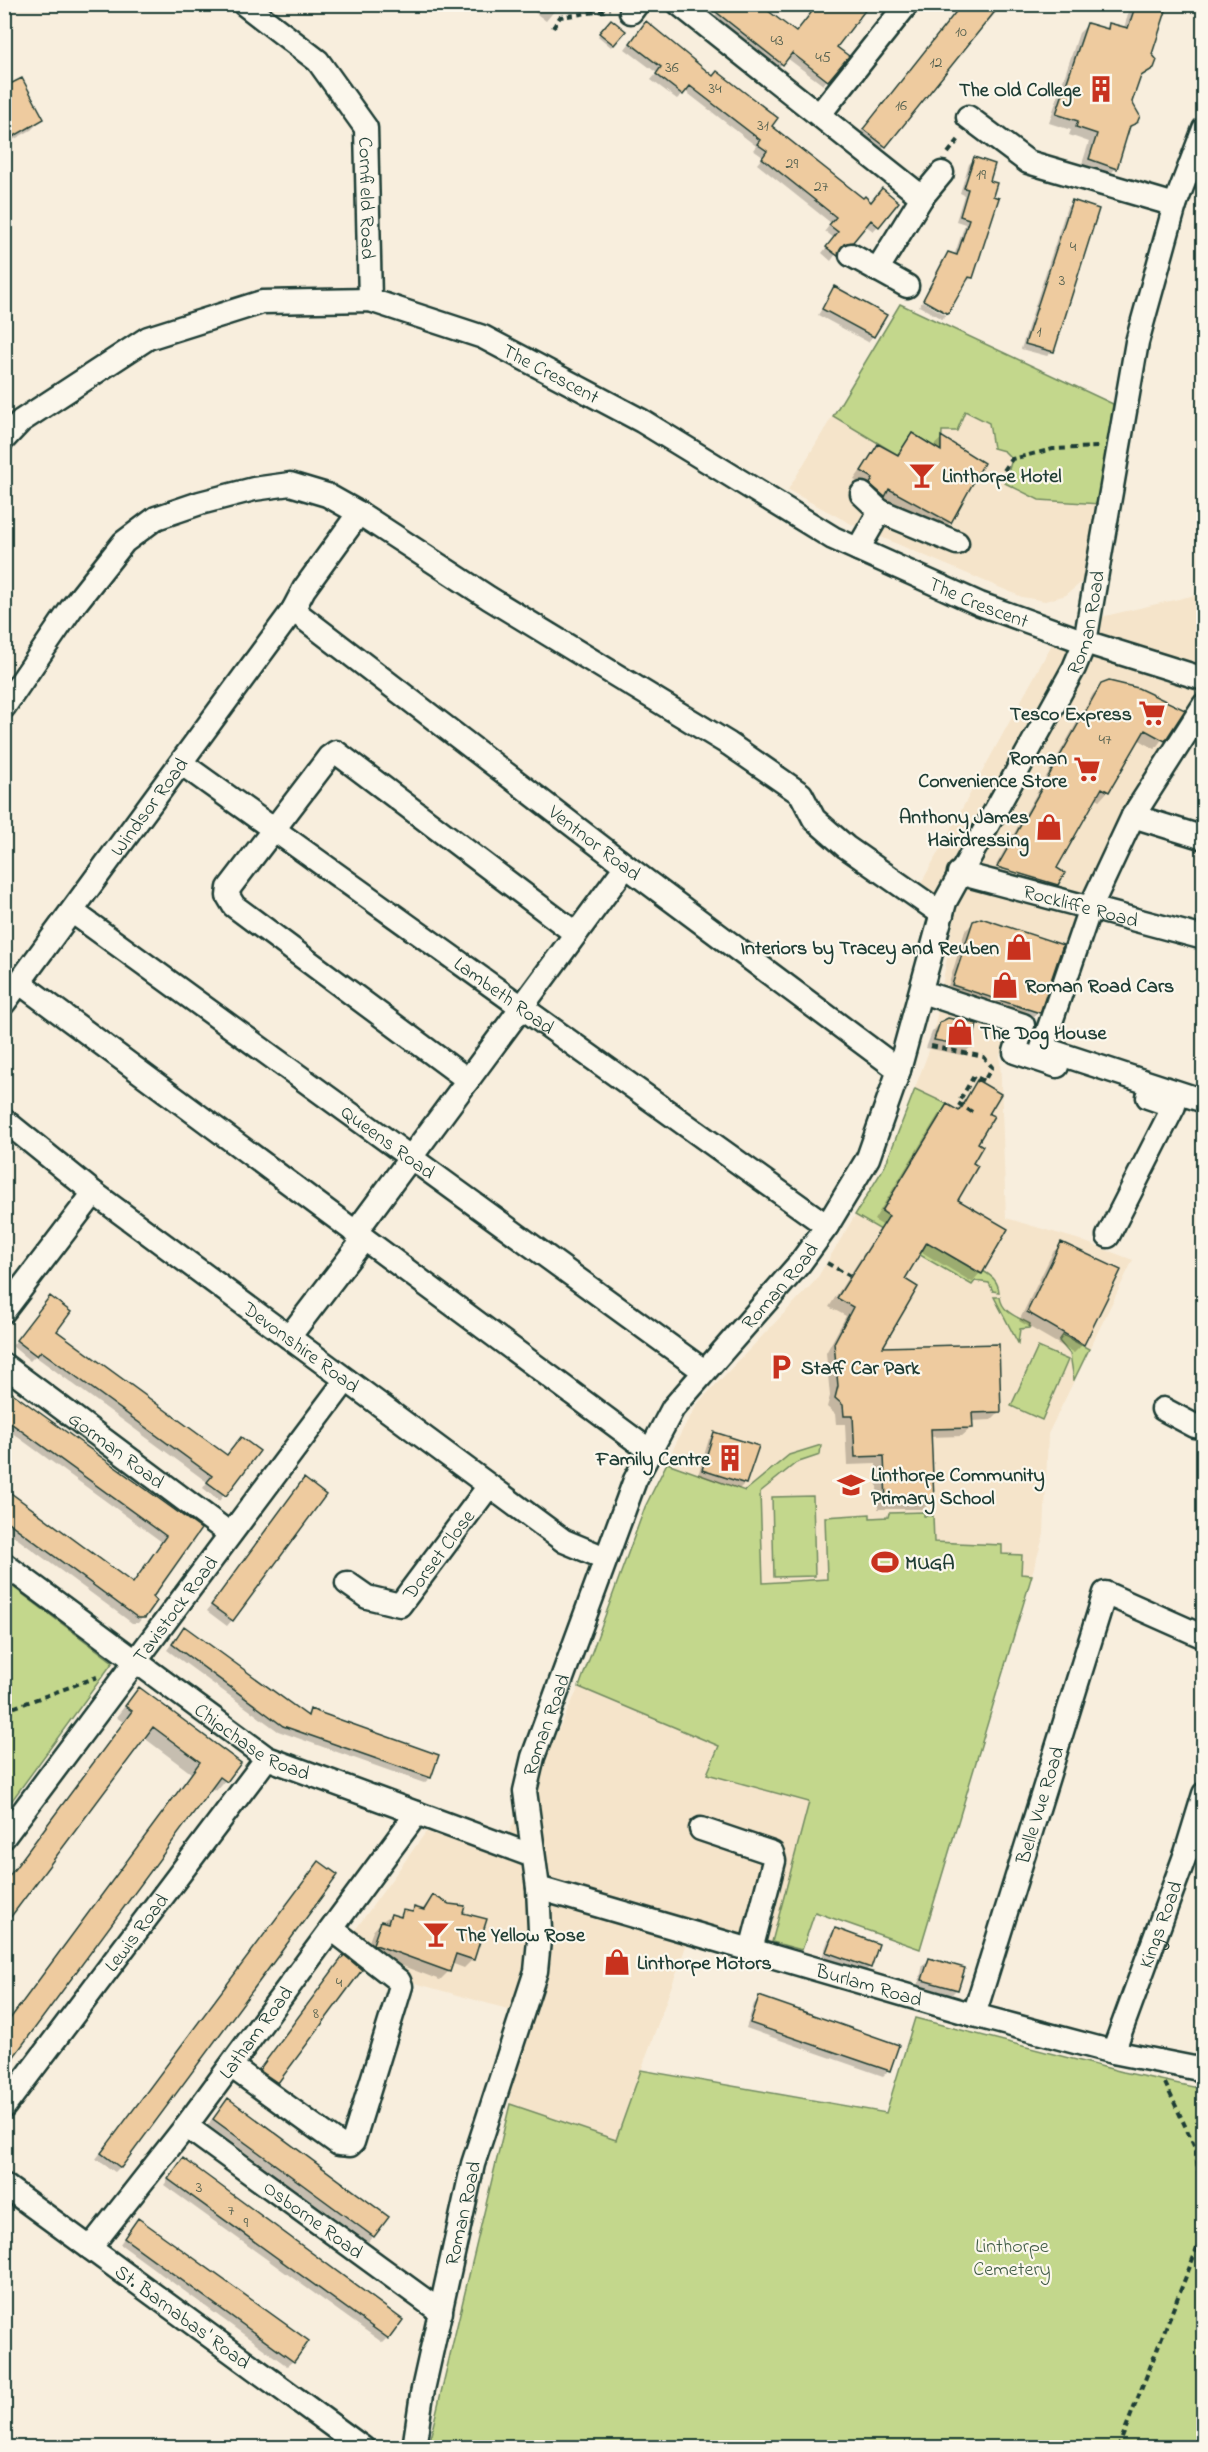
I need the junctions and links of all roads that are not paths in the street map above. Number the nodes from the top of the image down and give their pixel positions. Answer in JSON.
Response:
{"nodes":[{"id":1,"x":244,"y":4,"type":"edge"},
{"id":2,"x":679,"y":4,"type":"edge"},
{"id":3,"x":907,"y":4,"type":"edge"},
{"id":4,"x":819,"y":115,"type":"junction"},
{"id":5,"x":971,"y":119,"type":"road end"},
{"id":6,"x":1203,"y":129,"type":"edge"},
{"id":7,"x":942,"y":173,"type":"road end"},
{"id":8,"x":922,"y":198,"type":"junction"},
{"id":9,"x":1175,"y":205,"type":"junction"},
{"id":10,"x":851,"y":255,"type":"dead end"},
{"id":11,"x":877,"y":270,"type":"junction"},
{"id":12,"x":907,"y":286,"type":"dead end"},
{"id":13,"x":370,"y":300,"type":"junction"},
{"id":14,"x":4,"y":439,"type":"edge"},
{"id":15,"x":862,"y":494,"type":"dead end"},
{"id":16,"x":880,"y":511,"type":"junction"},
{"id":17,"x":359,"y":513,"type":"junction"},
{"id":18,"x":957,"y":543,"type":"dead end"},
{"id":19,"x":858,"y":549,"type":"junction"},
{"id":20,"x":293,"y":610,"type":"junction"},
{"id":21,"x":1085,"y":642,"type":"junction"},
{"id":22,"x":1203,"y":679,"type":"edge"},
{"id":23,"x":1203,"y":705,"type":"edge"},
{"id":24,"x":4,"y":707,"type":"edge"},
{"id":25,"x":181,"y":763,"type":"junction"},
{"id":26,"x":1133,"y":816,"type":"junction"},
{"id":27,"x":273,"y":829,"type":"junction"},
{"id":28,"x":1203,"y":837,"type":"edge"},
{"id":29,"x":626,"y":866,"type":"junction"},
{"id":30,"x":959,"y":873,"type":"junction"},
{"id":31,"x":1090,"y":908,"type":"junction"},
{"id":32,"x":73,"y":912,"type":"junction"},
{"id":33,"x":942,"y":914,"type":"junction"},
{"id":34,"x":575,"y":933,"type":"junction"},
{"id":35,"x":1203,"y":938,"type":"edge"},
{"id":36,"x":20,"y":983,"type":"junction"},
{"id":37,"x":922,"y":992,"type":"junction"},
{"id":38,"x":4,"y":1003,"type":"edge"},
{"id":39,"x":521,"y":1007,"type":"junction"},
{"id":40,"x":899,"y":1070,"type":"junction"},
{"id":41,"x":468,"y":1080,"type":"junction"},
{"id":42,"x":1203,"y":1101,"type":"edge"},
{"id":43,"x":4,"y":1120,"type":"edge"},
{"id":44,"x":411,"y":1160,"type":"junction"},
{"id":45,"x":94,"y":1192,"type":"junction"},
{"id":46,"x":827,"y":1226,"type":"junction"},
{"id":47,"x":360,"y":1236,"type":"junction"},
{"id":48,"x":1108,"y":1236,"type":"dead end"},
{"id":49,"x":4,"y":1311,"type":"edge"},
{"id":50,"x":289,"y":1337,"type":"junction"},
{"id":51,"x":4,"y":1365,"type":"edge"},
{"id":52,"x":704,"y":1371,"type":"junction"},
{"id":53,"x":346,"y":1380,"type":"junction"},
{"id":54,"x":1163,"y":1409,"type":"dead end"},
{"id":55,"x":1203,"y":1427,"type":"edge"},
{"id":56,"x":650,"y":1451,"type":"junction"},
{"id":57,"x":489,"y":1486,"type":"junction"},
{"id":58,"x":230,"y":1534,"type":"junction"},
{"id":59,"x":605,"y":1558,"type":"junction"},
{"id":60,"x":4,"y":1564,"type":"edge"},
{"id":61,"x":347,"y":1583,"type":"dead end"},
{"id":62,"x":1203,"y":1637,"type":"edge"},
{"id":63,"x":135,"y":1663,"type":"junction"},
{"id":64,"x":267,"y":1758,"type":"junction"},
{"id":65,"x":1203,"y":1794,"type":"edge"},
{"id":66,"x":417,"y":1814,"type":"junction"},
{"id":67,"x":701,"y":1829,"type":"dead end"},
{"id":68,"x":4,"y":1837,"type":"edge"},
{"id":69,"x":533,"y":1856,"type":"junction"},
{"id":70,"x":538,"y":1888,"type":"junction"},
{"id":71,"x":332,"y":1929,"type":"junction"},
{"id":72,"x":751,"y":1950,"type":"junction"},
{"id":73,"x":974,"y":2015,"type":"junction"},
{"id":74,"x":1113,"y":2052,"type":"junction"},
{"id":75,"x":231,"y":2066,"type":"junction"},
{"id":76,"x":1203,"y":2070,"type":"edge"},
{"id":77,"x":4,"y":2107,"type":"edge"},
{"id":78,"x":186,"y":2126,"type":"junction"},
{"id":79,"x":4,"y":2185,"type":"edge"},
{"id":80,"x":90,"y":2248,"type":"junction"},
{"id":81,"x":441,"y":2312,"type":"junction"},
{"id":82,"x":363,"y":2448,"type":"edge"},
{"id":83,"x":414,"y":2448,"type":"edge"}],
"edges":[{"from":1,"to":13,"type":"street","name":"Cornfield Road"},
{"from":2,"to":4,"type":"street"},
{"from":3,"to":4,"type":"street"},
{"from":4,"to":8,"type":"street"},
{"from":5,"to":9,"type":"street"},
{"from":6,"to":9,"type":"street","name":"Roman Road"},
{"from":7,"to":8,"type":"street"},
{"from":8,"to":11,"type":"street"},
{"from":9,"to":21,"type":"street","name":"Roman Road"},
{"from":10,"to":11,"type":"street"},
{"from":11,"to":12,"type":"street"},
{"from":13,"to":14,"type":"street","name":"The Crescent"},
{"from":13,"to":19,"type":"street","name":"The Crescent"},
{"from":15,"to":16,"type":"street"},
{"from":16,"to":18,"type":"street"},
{"from":16,"to":19,"type":"street"},
{"from":17,"to":20,"type":"street","name":"Windsor Road"},
{"from":17,"to":24,"type":"street"},
{"from":17,"to":33,"type":"street"},
{"from":19,"to":21,"type":"street","name":"The Crescent"},
{"from":20,"to":25,"type":"street","name":"Windsor Road"},
{"from":20,"to":29,"type":"street","name":"Ventnor Road"},
{"from":21,"to":22,"type":"street","name":"The Crescent"},
{"from":21,"to":30,"type":"street","name":"Roman Road"},
{"from":23,"to":26,"type":"street"},
{"from":25,"to":27,"type":"street","name":"Lambeth Road"},
{"from":25,"to":32,"type":"street","name":"Windsor Road"},
{"from":26,"to":28,"type":"street"},
{"from":26,"to":31,"type":"street"},
{"from":27,"to":34,"type":"street"},
{"from":27,"to":39,"type":"street","name":"Lambeth Road"},
{"from":27,"to":41,"type":"street"},
{"from":29,"to":34,"type":"street"},
{"from":29,"to":40,"type":"street","name":"Ventnor Road"},
{"from":30,"to":31,"type":"street","name":"Rockliffe Road"},
{"from":30,"to":33,"type":"street","name":"Roman Road"},
{"from":31,"to":35,"type":"street","name":"Rockliffe Road"},
{"from":31,"to":42,"type":"street"},
{"from":32,"to":36,"type":"street","name":"Windsor Road"},
{"from":32,"to":44,"type":"street","name":"Queens Road"},
{"from":33,"to":37,"type":"street","name":"Roman Road"},
{"from":34,"to":39,"type":"street"},
{"from":36,"to":38,"type":"street","name":"Windsor Road"},
{"from":36,"to":47,"type":"street"},
{"from":37,"to":40,"type":"street","name":"Roman Road"},
{"from":37,"to":48,"type":"street"},
{"from":39,"to":41,"type":"street"},
{"from":39,"to":46,"type":"street","name":"Lambeth Road"},
{"from":40,"to":46,"type":"street","name":"Roman Road"},
{"from":41,"to":44,"type":"street"},
{"from":43,"to":45,"type":"street","name":"Devonshire Road"},
{"from":44,"to":47,"type":"street"},
{"from":44,"to":52,"type":"street","name":"Queens Road"},
{"from":45,"to":49,"type":"street"},
{"from":45,"to":50,"type":"street","name":"Devonshire Road"},
{"from":46,"to":52,"type":"street","name":"Roman Road"},
{"from":47,"to":50,"type":"street"},
{"from":47,"to":56,"type":"street"},
{"from":50,"to":53,"type":"street","name":"Devonshire Road"},
{"from":51,"to":58,"type":"street","name":"Gorman Road"},
{"from":52,"to":56,"type":"street","name":"Roman Road"},
{"from":53,"to":57,"type":"street","name":"Devonshire Road"},
{"from":53,"to":58,"type":"street","name":"Tavistock Road"},
{"from":54,"to":55,"type":"street"},
{"from":56,"to":59,"type":"street","name":"Roman Road"},
{"from":57,"to":59,"type":"street","name":"Devonshire Road"},
{"from":57,"to":61,"type":"street","name":"Dorset Close"},
{"from":58,"to":63,"type":"street","name":"Tavistock Road"},
{"from":59,"to":69,"type":"street","name":"Roman Road"},
{"from":60,"to":63,"type":"street","name":"Chipchase Road"},
{"from":62,"to":73,"type":"street","name":"Belle Vue Road"},
{"from":63,"to":64,"type":"street","name":"Chipchase Road"},
{"from":63,"to":68,"type":"street","name":"Tavistock Road"},
{"from":64,"to":66,"type":"street","name":"Chipchase Road"},
{"from":64,"to":77,"type":"street","name":"Lewis Road"},
{"from":65,"to":74,"type":"street","name":"Kings Road"},
{"from":66,"to":69,"type":"street","name":"Chipchase Road"},
{"from":66,"to":71,"type":"street","name":"Latham Road"},
{"from":67,"to":72,"type":"street"},
{"from":69,"to":70,"type":"street","name":"Roman Road"},
{"from":70,"to":72,"type":"street","name":"Burlam Road"},
{"from":70,"to":81,"type":"street","name":"Roman Road"},
{"from":71,"to":75,"type":"street","name":"Latham Road"},
{"from":71,"to":75,"type":"street"},
{"from":72,"to":73,"type":"street","name":"Burlam Road"},
{"from":73,"to":74,"type":"street","name":"Burlam Road"},
{"from":74,"to":76,"type":"street","name":"Burlam Road"},
{"from":75,"to":78,"type":"street","name":"Latham Road"},
{"from":78,"to":80,"type":"street","name":"Latham Road"},
{"from":78,"to":81,"type":"street","name":"Osborne Road"},
{"from":79,"to":80,"type":"street","name":"St. Barnabas' Road"},
{"from":80,"to":82,"type":"street","name":"St. Barnabas' Road"},
{"from":81,"to":83,"type":"street","name":"Roman Road"}]}
